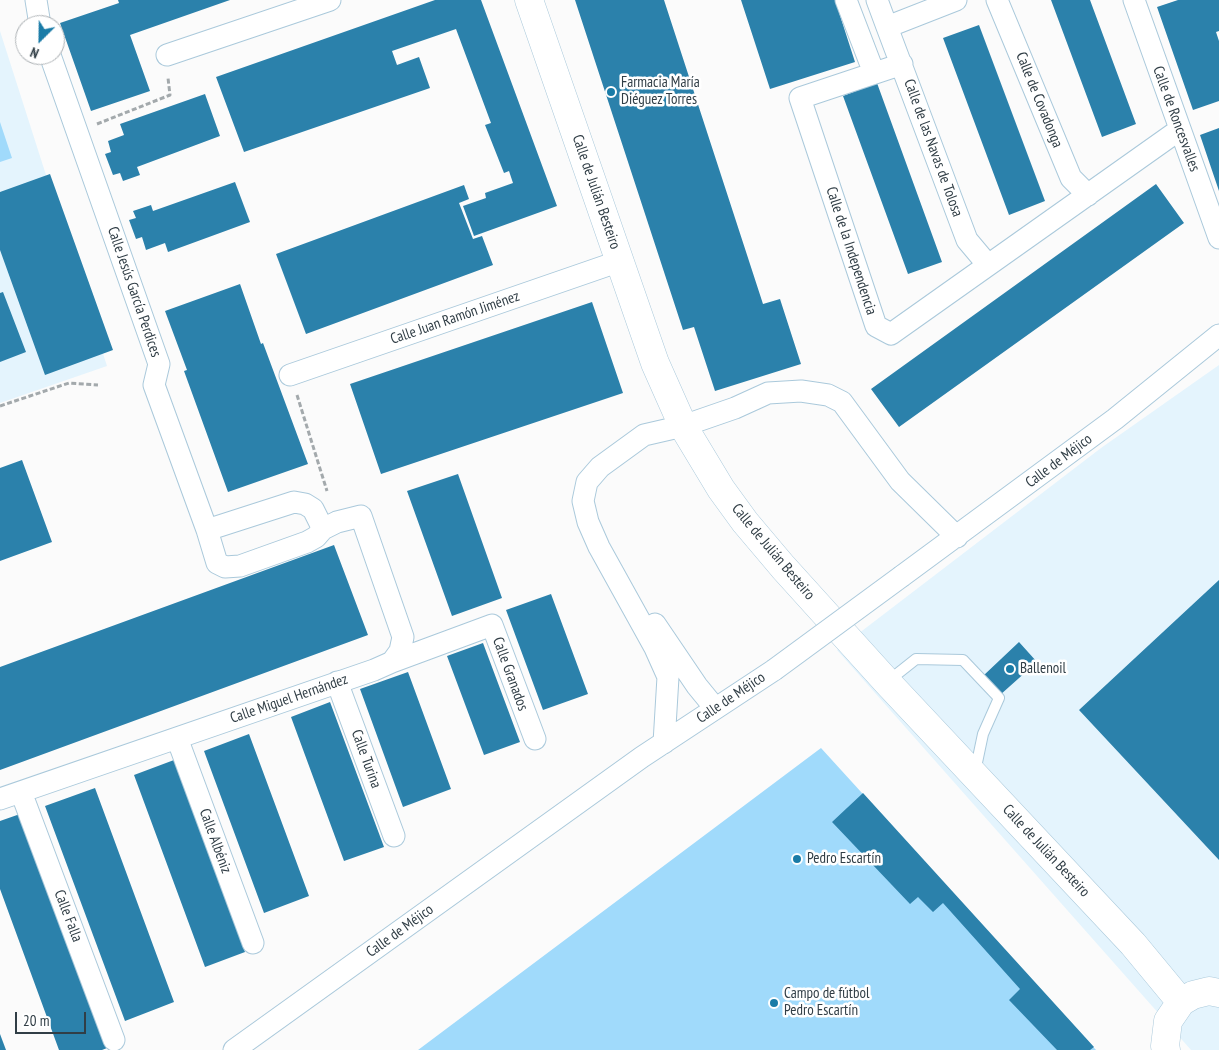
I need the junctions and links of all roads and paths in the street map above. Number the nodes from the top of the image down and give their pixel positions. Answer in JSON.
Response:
{"nodes":[{"id":1,"x":36,"y":0,"type":"edge"},
{"id":2,"x":330,"y":0,"type":"edge"},
{"id":3,"x":529,"y":0,"type":"edge"},
{"id":4,"x":846,"y":0,"type":"edge"},
{"id":5,"x":878,"y":0,"type":"edge"},
{"id":6,"x":956,"y":0,"type":"edge"},
{"id":7,"x":997,"y":0,"type":"edge"},
{"id":8,"x":1134,"y":0,"type":"edge"},
{"id":9,"x":38,"y":15,"type":"edge"},
{"id":10,"x":887,"y":27,"type":"junction"},
{"id":11,"x":167,"y":56,"type":"dead end"},
{"id":12,"x":902,"y":64,"type":"junction"},
{"id":13,"x":54,"y":65,"type":"edge"},
{"id":14,"x":874,"y":73,"type":"junction"},
{"id":15,"x":170,"y":95,"type":"dead end"},
{"id":16,"x":1179,"y":130,"type":"junction"},
{"id":17,"x":77,"y":132,"type":"junction"},
{"id":18,"x":1088,"y":194,"type":"junction"},
{"id":19,"x":1219,"y":238,"type":"edge"},
{"id":20,"x":620,"y":261,"type":"junction"},
{"id":21,"x":988,"y":266,"type":"junction"},
{"id":22,"x":1219,"y":335,"type":"edge"},
{"id":23,"x":290,"y":375,"type":"joint"},
{"id":24,"x":98,"y":385,"type":"dead end"},
{"id":25,"x":0,"y":406,"type":"edge"},
{"id":26,"x":683,"y":426,"type":"junction"},
{"id":27,"x":330,"y":526,"type":"junction"},
{"id":28,"x":207,"y":530,"type":"junction"},
{"id":29,"x":957,"y":537,"type":"junction"},
{"id":30,"x":599,"y":547,"type":"junction"},
{"id":31,"x":392,"y":662,"type":"junction"},
{"id":32,"x":338,"y":682,"type":"junction"},
{"id":33,"x":887,"y":682,"type":"junction"},
{"id":34,"x":715,"y":708,"type":"junction"},
{"id":35,"x":177,"y":738,"type":"junction"},
{"id":36,"x":535,"y":739,"type":"dead end"},
{"id":37,"x":664,"y":743,"type":"junction"},
{"id":38,"x":974,"y":775,"type":"junction"},
{"id":39,"x":21,"y":792,"type":"junction"},
{"id":40,"x":0,"y":799,"type":"edge"},
{"id":41,"x":394,"y":836,"type":"dead end"},
{"id":42,"x":253,"y":944,"type":"dead end"},
{"id":43,"x":1219,"y":993,"type":"edge"},
{"id":44,"x":1182,"y":1002,"type":"junction"},
{"id":45,"x":114,"y":1040,"type":"dead end"},
{"id":46,"x":234,"y":1050,"type":"edge"},
{"id":47,"x":1166,"y":1050,"type":"edge"}],
"edges":[{"from":1,"to":9,"type":"street"},
{"from":2,"to":11,"type":"street"},
{"from":3,"to":20,"type":"street","name":"Calle de Julián Besteiro"},
{"from":4,"to":14,"type":"street"},
{"from":5,"to":10,"type":"street","name":"Calle de las Navas de Tolosa"},
{"from":6,"to":10,"type":"street"},
{"from":7,"to":18,"type":"street","name":"Calle de Covadonga"},
{"from":8,"to":16,"type":"street","name":"Calle de Roncesvalles"},
{"from":10,"to":12,"type":"street","name":"Calle de las Navas de Tolosa"},
{"from":12,"to":14,"type":"street","name":"Calle de la Independencia"},
{"from":12,"to":21,"type":"street","name":"Calle de las Navas de Tolosa"},
{"from":13,"to":17,"type":"street","name":"Calle Jesús García Perdices"},
{"from":14,"to":21,"type":"street","name":"Calle de la Independencia"},
{"from":15,"to":17,"type":"path"},
{"from":16,"to":18,"type":"street","name":"Calle de la Independencia"},
{"from":16,"to":19,"type":"street","name":"Calle de Roncesvalles"},
{"from":17,"to":28,"type":"street","name":"Calle Jesús García Perdices"},
{"from":18,"to":21,"type":"street","name":"Calle de la Independencia"},
{"from":20,"to":23,"type":"street","name":"Calle Juan Ramón Jiménez"},
{"from":20,"to":26,"type":"street","name":"Calle de Julián Besteiro"},
{"from":22,"to":29,"type":"street","name":"Calle de Méjico"},
{"from":23,"to":27,"type":"path"},
{"from":24,"to":25,"type":"path"},
{"from":26,"to":29,"type":"street"},
{"from":26,"to":30,"type":"street"},
{"from":26,"to":33,"type":"street","name":"Calle de Julián Besteiro"},
{"from":27,"to":28,"type":"street"},
{"from":27,"to":28,"type":"street","name":"Calle Jesús García Perdices"},
{"from":27,"to":31,"type":"street"},
{"from":29,"to":34,"type":"street","name":"Calle de Méjico","bridge":true},
{"from":30,"to":34,"type":"street"},
{"from":30,"to":37,"type":"street"},
{"from":31,"to":32,"type":"street","name":"Calle Miguel Hernández"},
{"from":31,"to":36,"type":"street","name":"Calle Granados"},
{"from":32,"to":35,"type":"street","name":"Calle Miguel Hernández"},
{"from":32,"to":41,"type":"street","name":"Calle Turina"},
{"from":33,"to":38,"type":"street","name":"Calle de Julián Besteiro"},
{"from":33,"to":38,"type":"lane"},
{"from":34,"to":37,"type":"street","name":"Calle de Méjico"},
{"from":35,"to":39,"type":"street","name":"Calle Miguel Hernández"},
{"from":35,"to":42,"type":"street","name":"Calle Albéniz"},
{"from":37,"to":46,"type":"street","name":"Calle de Méjico"},
{"from":38,"to":44,"type":"street","name":"Calle de Julián Besteiro"},
{"from":39,"to":40,"type":"street","name":"Calle Miguel Hernández"},
{"from":39,"to":45,"type":"street","name":"Calle Falla"},
{"from":43,"to":44,"type":"street"},
{"from":44,"to":47,"type":"street"}]}
